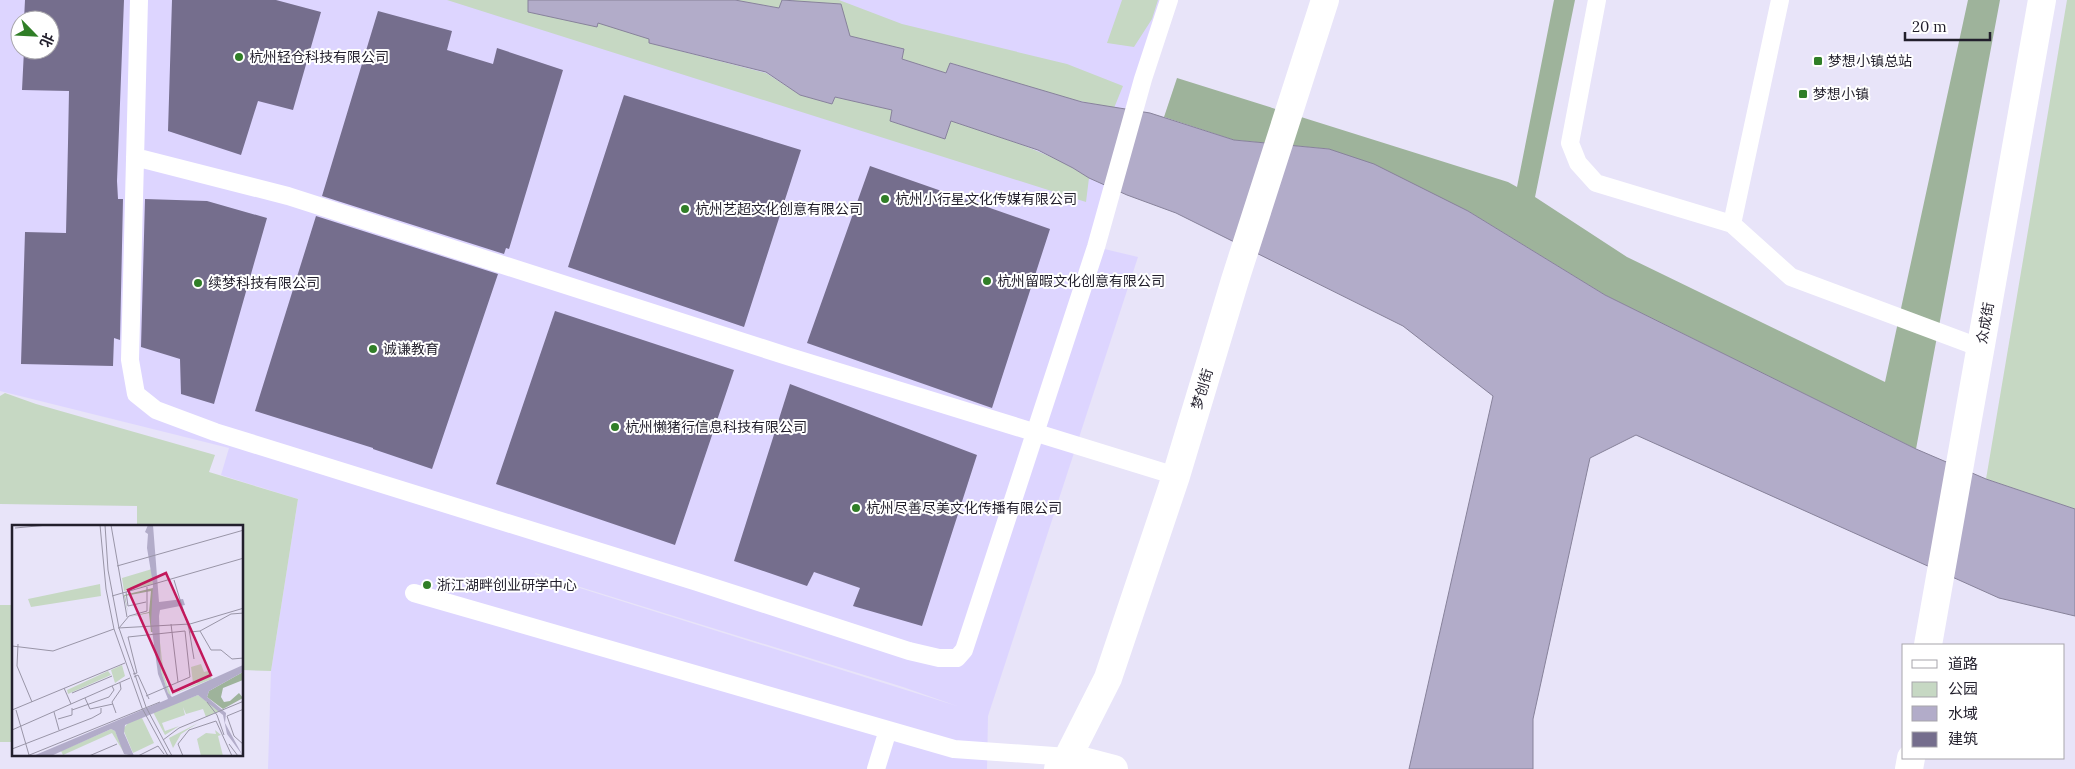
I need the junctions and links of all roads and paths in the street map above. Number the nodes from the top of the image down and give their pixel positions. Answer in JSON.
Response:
{"nodes":[{"id":1,"x":139,"y":0,"type":"edge"},
{"id":2,"x":1169,"y":0,"type":"edge"},
{"id":3,"x":1325,"y":0,"type":"edge"},
{"id":4,"x":1597,"y":0,"type":"edge"},
{"id":5,"x":1780,"y":0,"type":"edge"},
{"id":6,"x":2042,"y":0,"type":"edge"},
{"id":7,"x":135,"y":157,"type":"junction"},
{"id":8,"x":1732,"y":224,"type":"junction"},
{"id":9,"x":1981,"y":348,"type":"junction"},
{"id":10,"x":1036,"y":432,"type":"junction"},
{"id":11,"x":1176,"y":476,"type":"junction"},
{"id":12,"x":414,"y":593,"type":"dead end"},
{"id":13,"x":1928,"y":644,"type":"edge"},
{"id":14,"x":888,"y":730,"type":"junction"},
{"id":15,"x":1063,"y":763,"type":"edge"},
{"id":16,"x":876,"y":769,"type":"edge"},
{"id":17,"x":1114,"y":769,"type":"edge"}],
"edges":[{"from":1,"to":7,"type":"lane"},
{"from":2,"to":10,"type":"lane"},
{"from":3,"to":11,"type":"street","name":"梦创街"},
{"from":4,"to":8,"type":"lane"},
{"from":5,"to":8,"type":"lane"},
{"from":6,"to":9,"type":"street","name":"众成街"},
{"from":7,"to":10,"type":"lane"},
{"from":7,"to":10,"type":"lane"},
{"from":8,"to":9,"type":"lane"},
{"from":9,"to":13,"type":"street","name":"众成街"},
{"from":10,"to":11,"type":"lane"},
{"from":11,"to":15,"type":"street","name":"梦创街"},
{"from":12,"to":14,"type":"lane"},
{"from":14,"to":15,"type":"lane"},
{"from":14,"to":16,"type":"lane"},
{"from":15,"to":17,"type":"street"}]}
